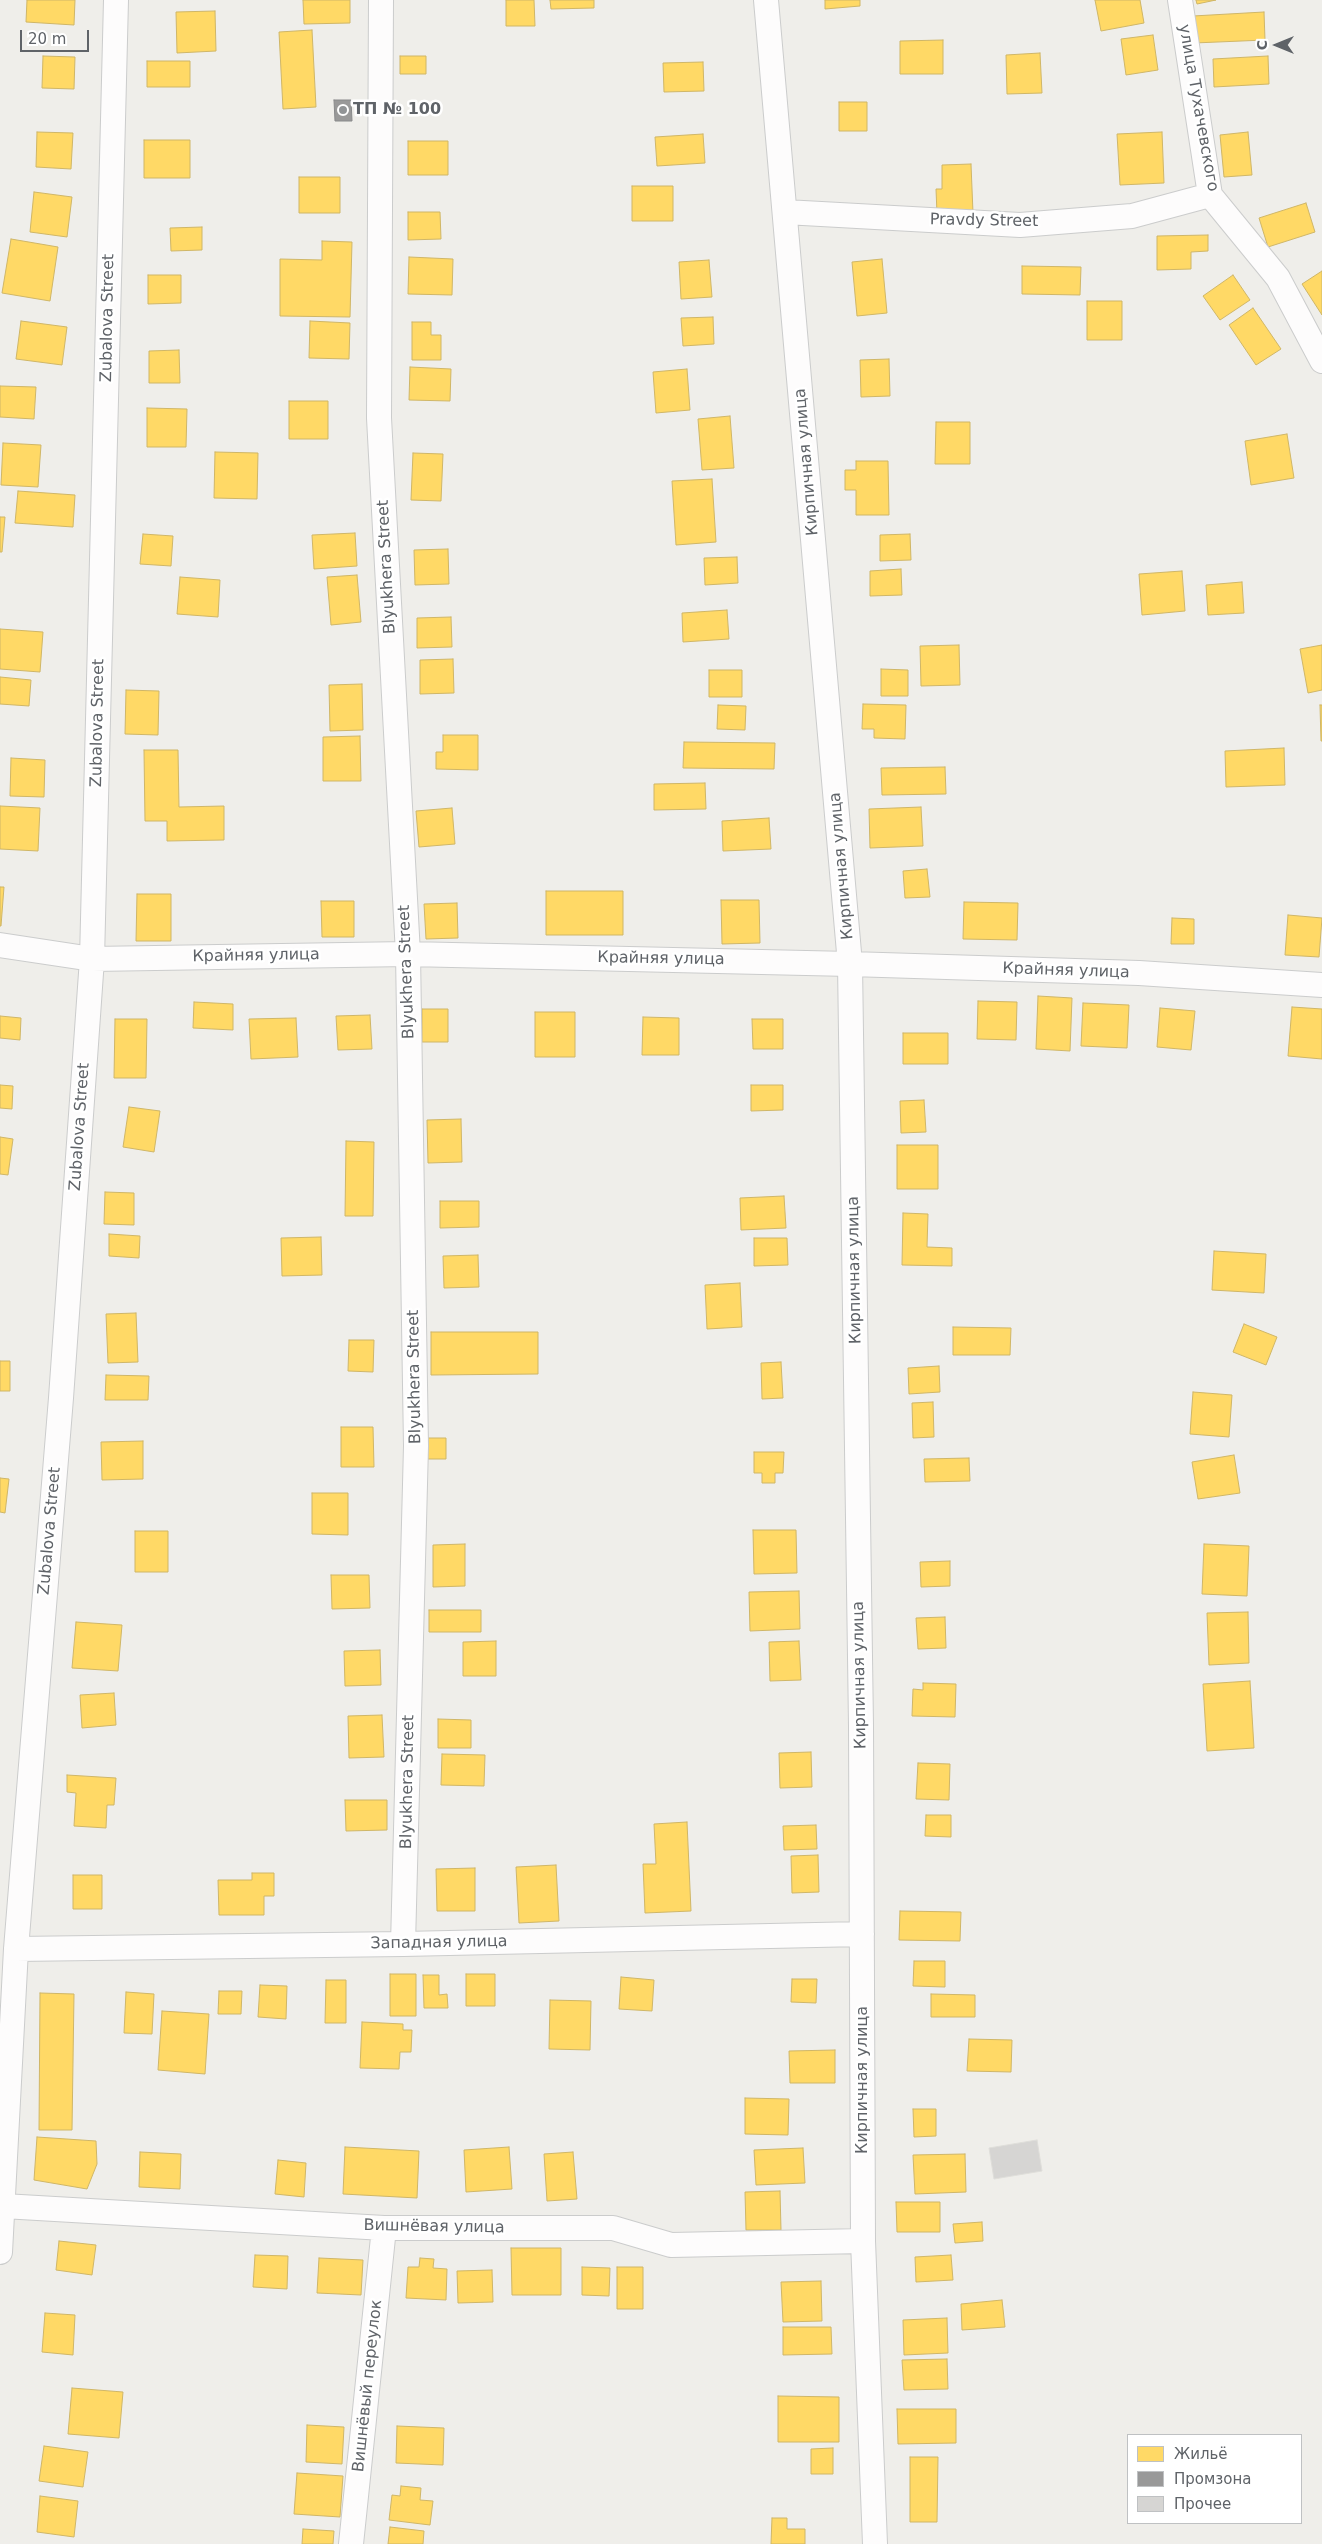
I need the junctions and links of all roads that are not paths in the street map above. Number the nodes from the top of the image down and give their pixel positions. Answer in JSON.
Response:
{"nodes":[{"id":1,"x":116,"y":0,"type":"edge"},
{"id":2,"x":381,"y":0,"type":"edge"},
{"id":3,"x":766,"y":0,"type":"edge"},
{"id":4,"x":1180,"y":0,"type":"edge"},
{"id":5,"x":1210,"y":195,"type":"junction"},
{"id":6,"x":785,"y":212,"type":"junction"},
{"id":7,"x":1322,"y":361,"type":"edge"},
{"id":8,"x":0,"y":945,"type":"edge"},
{"id":9,"x":408,"y":954,"type":"junction"},
{"id":10,"x":92,"y":959,"type":"junction"},
{"id":11,"x":850,"y":964,"type":"junction"},
{"id":12,"x":1322,"y":985,"type":"edge"},
{"id":13,"x":862,"y":1934,"type":"junction"},
{"id":14,"x":403,"y":1944,"type":"junction"},
{"id":15,"x":16,"y":1949,"type":"junction"},
{"id":16,"x":3,"y":2206,"type":"junction"},
{"id":17,"x":384,"y":2228,"type":"junction"},
{"id":18,"x":863,"y":2241,"type":"junction"},
{"id":19,"x":0,"y":2252,"type":"edge"},
{"id":20,"x":351,"y":2544,"type":"edge"},
{"id":21,"x":875,"y":2544,"type":"edge"}],
"edges":[{"from":1,"to":10,"type":"street","name":"Zubalova Street"},
{"from":2,"to":9,"type":"street","name":"Blyukhera Street"},
{"from":3,"to":6,"type":"street","name":"Кирпичная улица"},
{"from":4,"to":5,"type":"street","name":"улица Тухачевского"},
{"from":5,"to":6,"type":"street","name":"Pravdy Street"},
{"from":5,"to":7,"type":"street","name":"улица Тухачевского"},
{"from":6,"to":11,"type":"street","name":"Кирпичная улица"},
{"from":8,"to":10,"type":"street","name":"Крайняя улица"},
{"from":9,"to":10,"type":"street","name":"Крайняя улица"},
{"from":9,"to":11,"type":"street","name":"Крайняя улица"},
{"from":9,"to":14,"type":"street","name":"Blyukhera Street"},
{"from":10,"to":15,"type":"street","name":"Zubalova Street"},
{"from":11,"to":12,"type":"street","name":"Крайняя улица"},
{"from":11,"to":13,"type":"street","name":"Кирпичная улица"},
{"from":13,"to":14,"type":"street","name":"Западная улица"},
{"from":13,"to":18,"type":"street","name":"Кирпичная улица"},
{"from":14,"to":15,"type":"street","name":"Западная улица"},
{"from":15,"to":16,"type":"street","name":"Zubalova Street"},
{"from":16,"to":17,"type":"street","name":"Вишнёвая улица"},
{"from":16,"to":19,"type":"street","name":"Zubalova Street"},
{"from":17,"to":18,"type":"street","name":"Вишнёвая улица"},
{"from":17,"to":20,"type":"street","name":"Вишнёвый переулок"},
{"from":18,"to":21,"type":"street","name":"Кирпичная улица"}]}
